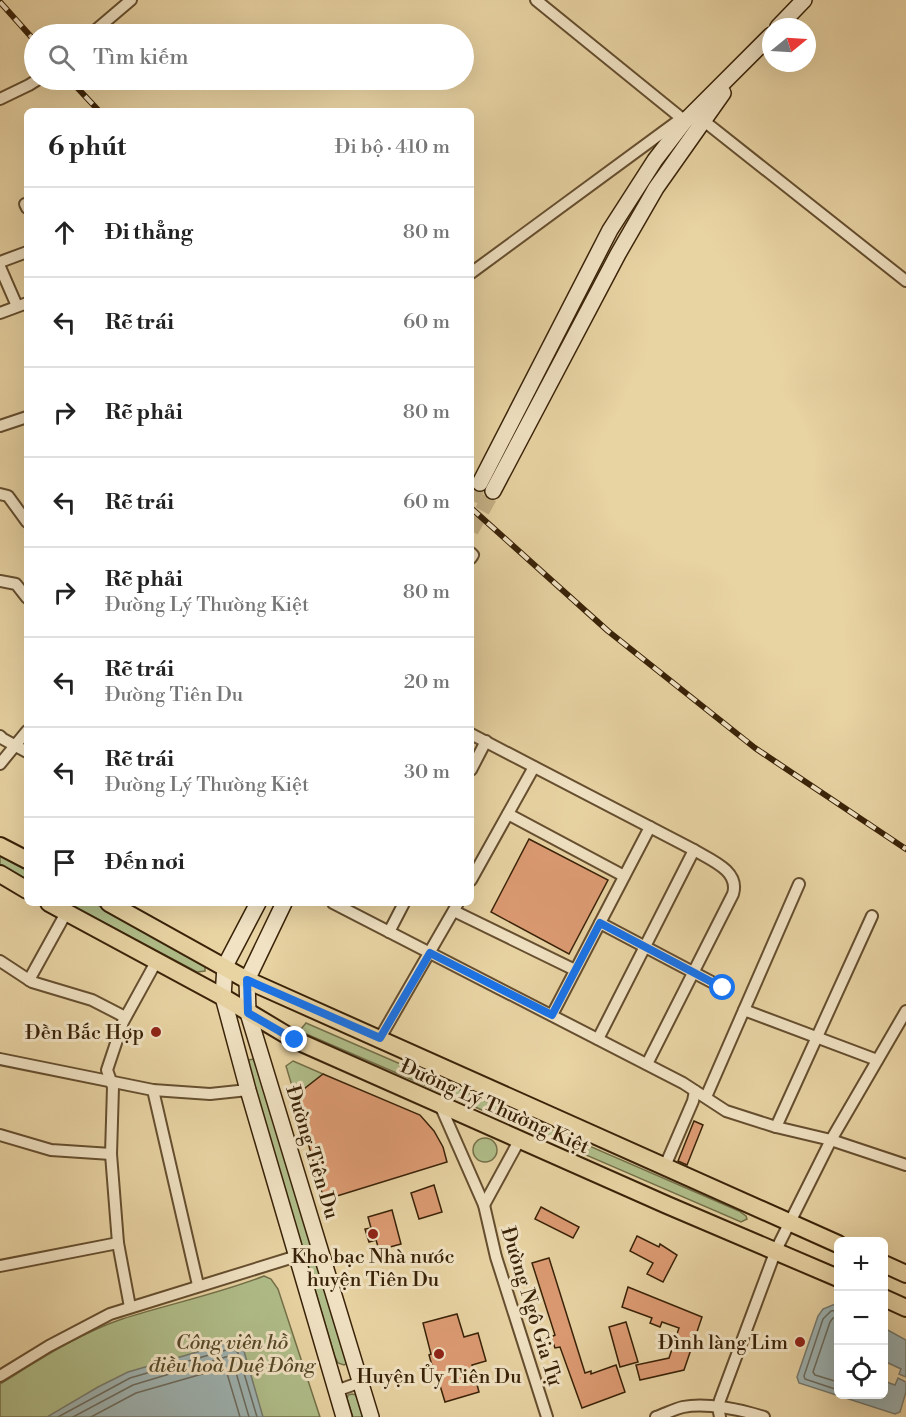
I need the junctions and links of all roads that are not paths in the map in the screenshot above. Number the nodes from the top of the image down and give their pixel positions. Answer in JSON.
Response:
{"nodes":[{"id":1,"x":131,"y":0,"type":"edge"},
{"id":2,"x":536,"y":0,"type":"edge"},
{"id":3,"x":804,"y":0,"type":"edge"},
{"id":4,"x":787,"y":18,"type":"edge"},
{"id":5,"x":103,"y":24,"type":"edge"},
{"id":6,"x":762,"y":44,"type":"edge"},
{"id":7,"x":744,"y":63,"type":"junction"},
{"id":8,"x":24,"y":88,"type":"edge"},
{"id":9,"x":0,"y":99,"type":"edge"},
{"id":10,"x":684,"y":120,"type":"junction"},
{"id":11,"x":704,"y":121,"type":"junction"},
{"id":12,"x":24,"y":253,"type":"edge"},
{"id":13,"x":0,"y":262,"type":"edge"},
{"id":14,"x":0,"y":267,"type":"edge"},
{"id":15,"x":474,"y":271,"type":"edge"},
{"id":16,"x":906,"y":281,"type":"edge"},
{"id":17,"x":22,"y":305,"type":"edge"},
{"id":18,"x":0,"y":313,"type":"edge"},
{"id":19,"x":24,"y":418,"type":"edge"},
{"id":20,"x":0,"y":426,"type":"edge"},
{"id":21,"x":0,"y":494,"type":"edge"},
{"id":22,"x":24,"y":518,"type":"edge"},
{"id":23,"x":0,"y":581,"type":"edge"},
{"id":24,"x":24,"y":594,"type":"edge"},
{"id":25,"x":24,"y":734,"type":"edge"},
{"id":26,"x":474,"y":735,"type":"edge"},
{"id":27,"x":0,"y":736,"type":"edge"},
{"id":28,"x":486,"y":741,"type":"junction"},
{"id":29,"x":14,"y":746,"type":"junction"},
{"id":30,"x":24,"y":751,"type":"edge"},
{"id":31,"x":0,"y":764,"type":"edge"},
{"id":32,"x":474,"y":764,"type":"edge"},
{"id":33,"x":534,"y":767,"type":"junction"},
{"id":34,"x":508,"y":814,"type":"junction"},
{"id":35,"x":650,"y":827,"type":"junction"},
{"id":36,"x":0,"y":846,"type":"edge"},
{"id":37,"x":693,"y":850,"type":"junction"},
{"id":38,"x":24,"y":858,"type":"edge"},
{"id":39,"x":476,"y":860,"type":"edge"},
{"id":40,"x":0,"y":874,"type":"edge"},
{"id":41,"x":624,"y":876,"type":"junction"},
{"id":42,"x":799,"y":884,"type":"dead end"},
{"id":43,"x":24,"y":888,"type":"edge"},
{"id":44,"x":54,"y":906,"type":"edge"},
{"id":45,"x":115,"y":906,"type":"edge"},
{"id":46,"x":256,"y":906,"type":"edge"},
{"id":47,"x":283,"y":906,"type":"edge"},
{"id":48,"x":339,"y":906,"type":"edge"},
{"id":49,"x":402,"y":906,"type":"edge"},
{"id":50,"x":456,"y":907,"type":"edge"},
{"id":51,"x":66,"y":913,"type":"junction"},
{"id":52,"x":872,"y":916,"type":"dead end"},
{"id":53,"x":600,"y":923,"type":"junction"},
{"id":54,"x":389,"y":932,"type":"junction"},
{"id":55,"x":645,"y":946,"type":"junction"},
{"id":56,"x":430,"y":953,"type":"junction"},
{"id":57,"x":0,"y":961,"type":"edge"},
{"id":58,"x":156,"y":962,"type":"junction"},
{"id":59,"x":225,"y":966,"type":"junction"},
{"id":60,"x":576,"y":970,"type":"junction"},
{"id":61,"x":693,"y":972,"type":"junction"},
{"id":62,"x":29,"y":980,"type":"junction"},
{"id":63,"x":247,"y":980,"type":"junction"},
{"id":64,"x":723,"y":988,"type":"dead end"},
{"id":65,"x":223,"y":997,"type":"junction"},
{"id":66,"x":744,"y":1010,"type":"junction"},
{"id":67,"x":906,"y":1011,"type":"edge"},
{"id":68,"x":248,"y":1013,"type":"junction"},
{"id":69,"x":552,"y":1015,"type":"junction"},
{"id":70,"x":125,"y":1017,"type":"junction"},
{"id":71,"x":817,"y":1037,"type":"junction"},
{"id":72,"x":380,"y":1038,"type":"junction"},
{"id":73,"x":598,"y":1039,"type":"junction"},
{"id":74,"x":0,"y":1059,"type":"edge"},
{"id":75,"x":877,"y":1060,"type":"junction"},
{"id":76,"x":647,"y":1064,"type":"junction"},
{"id":77,"x":110,"y":1080,"type":"junction"},
{"id":78,"x":153,"y":1090,"type":"junction"},
{"id":79,"x":248,"y":1090,"type":"junction"},
{"id":80,"x":695,"y":1091,"type":"junction"},
{"id":81,"x":706,"y":1097,"type":"junction"},
{"id":82,"x":440,"y":1106,"type":"junction"},
{"id":83,"x":776,"y":1127,"type":"junction"},
{"id":84,"x":0,"y":1135,"type":"edge"},
{"id":85,"x":520,"y":1139,"type":"junction"},
{"id":86,"x":831,"y":1140,"type":"junction"},
{"id":87,"x":111,"y":1154,"type":"junction"},
{"id":88,"x":906,"y":1165,"type":"edge"},
{"id":89,"x":665,"y":1166,"type":"junction"},
{"id":90,"x":484,"y":1205,"type":"junction"},
{"id":91,"x":790,"y":1223,"type":"junction"},
{"id":92,"x":834,"y":1242,"type":"edge"},
{"id":93,"x":118,"y":1243,"type":"junction"},
{"id":94,"x":776,"y":1250,"type":"junction"},
{"id":95,"x":297,"y":1256,"type":"junction"},
{"id":96,"x":0,"y":1266,"type":"edge"},
{"id":97,"x":888,"y":1266,"type":"edge"},
{"id":98,"x":906,"y":1274,"type":"edge"},
{"id":99,"x":834,"y":1276,"type":"edge"},
{"id":100,"x":198,"y":1285,"type":"junction"},
{"id":101,"x":888,"y":1300,"type":"edge"},
{"id":102,"x":130,"y":1307,"type":"junction"},
{"id":103,"x":906,"y":1308,"type":"edge"},
{"id":104,"x":0,"y":1376,"type":"edge"},
{"id":105,"x":361,"y":1382,"type":"junction"},
{"id":106,"x":336,"y":1390,"type":"junction"},
{"id":107,"x":719,"y":1412,"type":"edge"},
{"id":108,"x":345,"y":1417,"type":"edge"},
{"id":109,"x":371,"y":1417,"type":"edge"},
{"id":110,"x":547,"y":1417,"type":"edge"},
{"id":111,"x":656,"y":1417,"type":"edge"},
{"id":112,"x":764,"y":1417,"type":"edge"}],
"edges":[{"from":1,"to":5,"type":"street"},
{"from":2,"to":10,"type":"street"},
{"from":3,"to":4,"type":"main road"},
{"from":6,"to":7,"type":"main road"},
{"from":7,"to":10,"type":"main road"},
{"from":7,"to":11,"type":"main road"},
{"from":8,"to":9,"type":"street"},
{"from":10,"to":11,"type":"main road"},
{"from":10,"to":15,"type":"street"},
{"from":11,"to":16,"type":"street"},
{"from":12,"to":13,"type":"street"},
{"from":14,"to":17,"type":"street"},
{"from":17,"to":18,"type":"street"},
{"from":19,"to":20,"type":"street"},
{"from":21,"to":22,"type":"street"},
{"from":23,"to":24,"type":"street"},
{"from":25,"to":29,"type":"street"},
{"from":26,"to":28,"type":"street"},
{"from":27,"to":29,"type":"street"},
{"from":28,"to":32,"type":"street"},
{"from":28,"to":33,"type":"street"},
{"from":29,"to":30,"type":"street"},
{"from":29,"to":31,"type":"street"},
{"from":33,"to":34,"type":"street"},
{"from":33,"to":35,"type":"street"},
{"from":34,"to":39,"type":"street"},
{"from":34,"to":41,"type":"street"},
{"from":35,"to":37,"type":"street"},
{"from":35,"to":41,"type":"street"},
{"from":36,"to":38,"type":"main road"},
{"from":37,"to":55,"type":"street"},
{"from":37,"to":61,"type":"street"},
{"from":40,"to":43,"type":"main road"},
{"from":41,"to":53,"type":"street"},
{"from":42,"to":66,"type":"street"},
{"from":44,"to":51,"type":"main road","name":"Đường Lý Thường Kiệt"},
{"from":45,"to":59,"type":"main road","name":"Đường Lý Thường Kiệt"},
{"from":46,"to":59,"type":"main road"},
{"from":47,"to":63,"type":"main road","name":"Đường Tiên Du"},
{"from":48,"to":54,"type":"street"},
{"from":49,"to":54,"type":"street"},
{"from":50,"to":56,"type":"street"},
{"from":50,"to":60,"type":"street"},
{"from":51,"to":58,"type":"main road","name":"Đường Lý Thường Kiệt"},
{"from":51,"to":62,"type":"street"},
{"from":52,"to":71,"type":"street"},
{"from":53,"to":55,"type":"street"},
{"from":53,"to":60,"type":"street"},
{"from":54,"to":56,"type":"street"},
{"from":55,"to":61,"type":"street"},
{"from":55,"to":73,"type":"street"},
{"from":56,"to":69,"type":"street"},
{"from":56,"to":72,"type":"street"},
{"from":57,"to":62,"type":"street"},
{"from":58,"to":65,"type":"main road","name":"Đường Lý Thường Kiệt"},
{"from":58,"to":70,"type":"street"},
{"from":59,"to":63,"type":"main road","name":"Đường Lý Thường Kiệt"},
{"from":59,"to":65,"type":"main road"},
{"from":60,"to":69,"type":"street"},
{"from":61,"to":64,"type":"street"},
{"from":61,"to":76,"type":"street"},
{"from":62,"to":70,"type":"street"},
{"from":63,"to":68,"type":"main road","name":"Đường Tiên Du"},
{"from":63,"to":72,"type":"main road","name":"Đường Lý Thường Kiệt"},
{"from":65,"to":68,"type":"main road","name":"Đường Lý Thường Kiệt"},
{"from":65,"to":79,"type":"main road"},
{"from":66,"to":71,"type":"street"},
{"from":66,"to":81,"type":"street"},
{"from":67,"to":75,"type":"street"},
{"from":68,"to":82,"type":"main road","name":"Đường Lý Thường Kiệt"},
{"from":68,"to":105,"type":"main road","name":"Đường Tiên Du"},
{"from":69,"to":73,"type":"street"},
{"from":70,"to":77,"type":"street"},
{"from":71,"to":75,"type":"street"},
{"from":71,"to":83,"type":"street"},
{"from":72,"to":89,"type":"main road","name":"Đường Lý Thường Kiệt"},
{"from":73,"to":76,"type":"street"},
{"from":74,"to":77,"type":"street"},
{"from":75,"to":86,"type":"street"},
{"from":76,"to":80,"type":"street"},
{"from":77,"to":78,"type":"street"},
{"from":77,"to":87,"type":"street"},
{"from":78,"to":79,"type":"street"},
{"from":78,"to":100,"type":"street"},
{"from":79,"to":95,"type":"main road"},
{"from":80,"to":81,"type":"street"},
{"from":80,"to":89,"type":"street"},
{"from":81,"to":83,"type":"street"},
{"from":82,"to":85,"type":"main road","name":"Đường Lý Thường Kiệt"},
{"from":82,"to":90,"type":"street","name":"Đường Ngô Gia Tự"},
{"from":83,"to":86,"type":"street"},
{"from":84,"to":87,"type":"street"},
{"from":85,"to":90,"type":"street","name":"Đường Ngô Gia Tự"},
{"from":85,"to":94,"type":"main road","name":"Đường Lý Thường Kiệt"},
{"from":86,"to":88,"type":"street"},
{"from":86,"to":91,"type":"street"},
{"from":87,"to":93,"type":"street"},
{"from":89,"to":91,"type":"main road","name":"Đường Lý Thường Kiệt"},
{"from":90,"to":110,"type":"street","name":"Đường Ngô Gia Tự"},
{"from":91,"to":92,"type":"main road","name":"Đường Lý Thường Kiệt"},
{"from":91,"to":94,"type":"street"},
{"from":93,"to":96,"type":"street"},
{"from":93,"to":102,"type":"street"},
{"from":94,"to":99,"type":"main road","name":"Đường Lý Thường Kiệt"},
{"from":94,"to":107,"type":"street"},
{"from":95,"to":100,"type":"street"},
{"from":95,"to":106,"type":"main road"},
{"from":97,"to":98,"type":"main road"},
{"from":100,"to":102,"type":"street"},
{"from":101,"to":103,"type":"main road"},
{"from":102,"to":104,"type":"street"},
{"from":105,"to":106,"type":"street"},
{"from":105,"to":109,"type":"main road","name":"Đường Tiên Du"},
{"from":106,"to":108,"type":"main road"},
{"from":107,"to":111,"type":"street"},
{"from":107,"to":112,"type":"street"}]}
